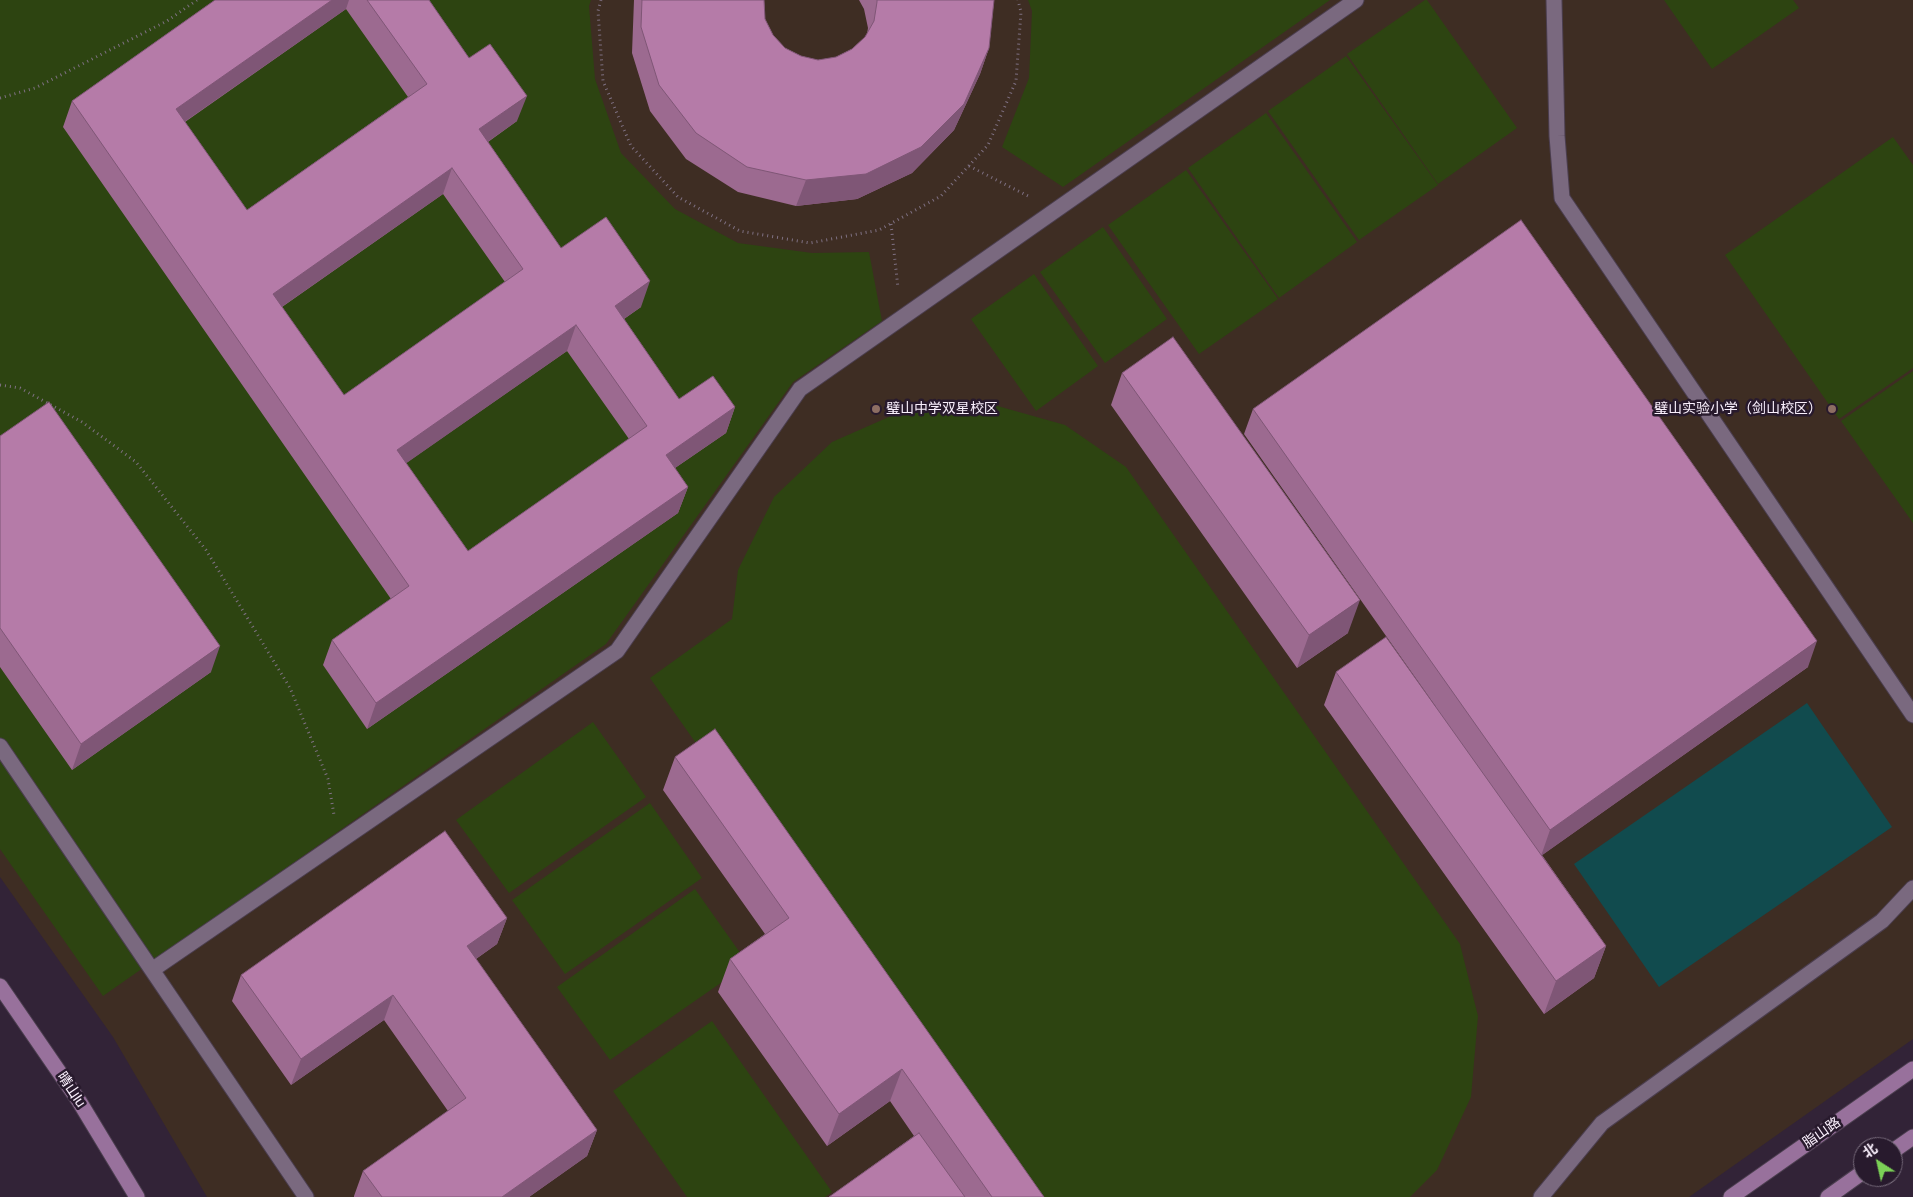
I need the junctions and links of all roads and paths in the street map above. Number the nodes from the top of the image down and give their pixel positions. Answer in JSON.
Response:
{"nodes":[{"id":1,"x":197,"y":0,"type":"edge"},
{"id":2,"x":601,"y":0,"type":"edge"},
{"id":3,"x":1018,"y":0,"type":"edge"},
{"id":4,"x":1356,"y":0,"type":"edge"},
{"id":5,"x":1554,"y":0,"type":"edge"},
{"id":6,"x":0,"y":98,"type":"edge"},
{"id":7,"x":969,"y":166,"type":"junction"},
{"id":8,"x":1056,"y":210,"type":"junction"},
{"id":9,"x":891,"y":224,"type":"junction"},
{"id":10,"x":902,"y":318,"type":"junction"},
{"id":11,"x":0,"y":385,"type":"edge"},
{"id":12,"x":1913,"y":715,"type":"edge"},
{"id":13,"x":0,"y":746,"type":"edge"},
{"id":14,"x":339,"y":842,"type":"junction"},
{"id":15,"x":1913,"y":888,"type":"edge"},
{"id":16,"x":152,"y":970,"type":"junction"},
{"id":17,"x":0,"y":986,"type":"edge"},
{"id":18,"x":1913,"y":1069,"type":"edge"},
{"id":19,"x":1853,"y":1179,"type":"edge"},
{"id":20,"x":137,"y":1197,"type":"edge"},
{"id":21,"x":306,"y":1197,"type":"edge"},
{"id":22,"x":1541,"y":1197,"type":"edge"},
{"id":23,"x":1731,"y":1197,"type":"edge"},
{"id":24,"x":1828,"y":1197,"type":"edge"}],
"edges":[{"from":1,"to":6,"type":"path"},
{"from":2,"to":9,"type":"path"},
{"from":3,"to":7,"type":"path"},
{"from":4,"to":8,"type":"street"},
{"from":5,"to":12,"type":"street"},
{"from":7,"to":8,"type":"path"},
{"from":7,"to":9,"type":"path"},
{"from":8,"to":10,"type":"street"},
{"from":9,"to":10,"type":"path"},
{"from":10,"to":14,"type":"street"},
{"from":11,"to":14,"type":"path"},
{"from":13,"to":16,"type":"street"},
{"from":14,"to":16,"type":"street"},
{"from":15,"to":22,"type":"street"},
{"from":16,"to":21,"type":"street"},
{"from":17,"to":20,"type":"main road","name":"晴山lu"},
{"from":18,"to":23,"type":"main road","name":"脂山路"},
{"from":19,"to":24,"type":"main road"}]}
